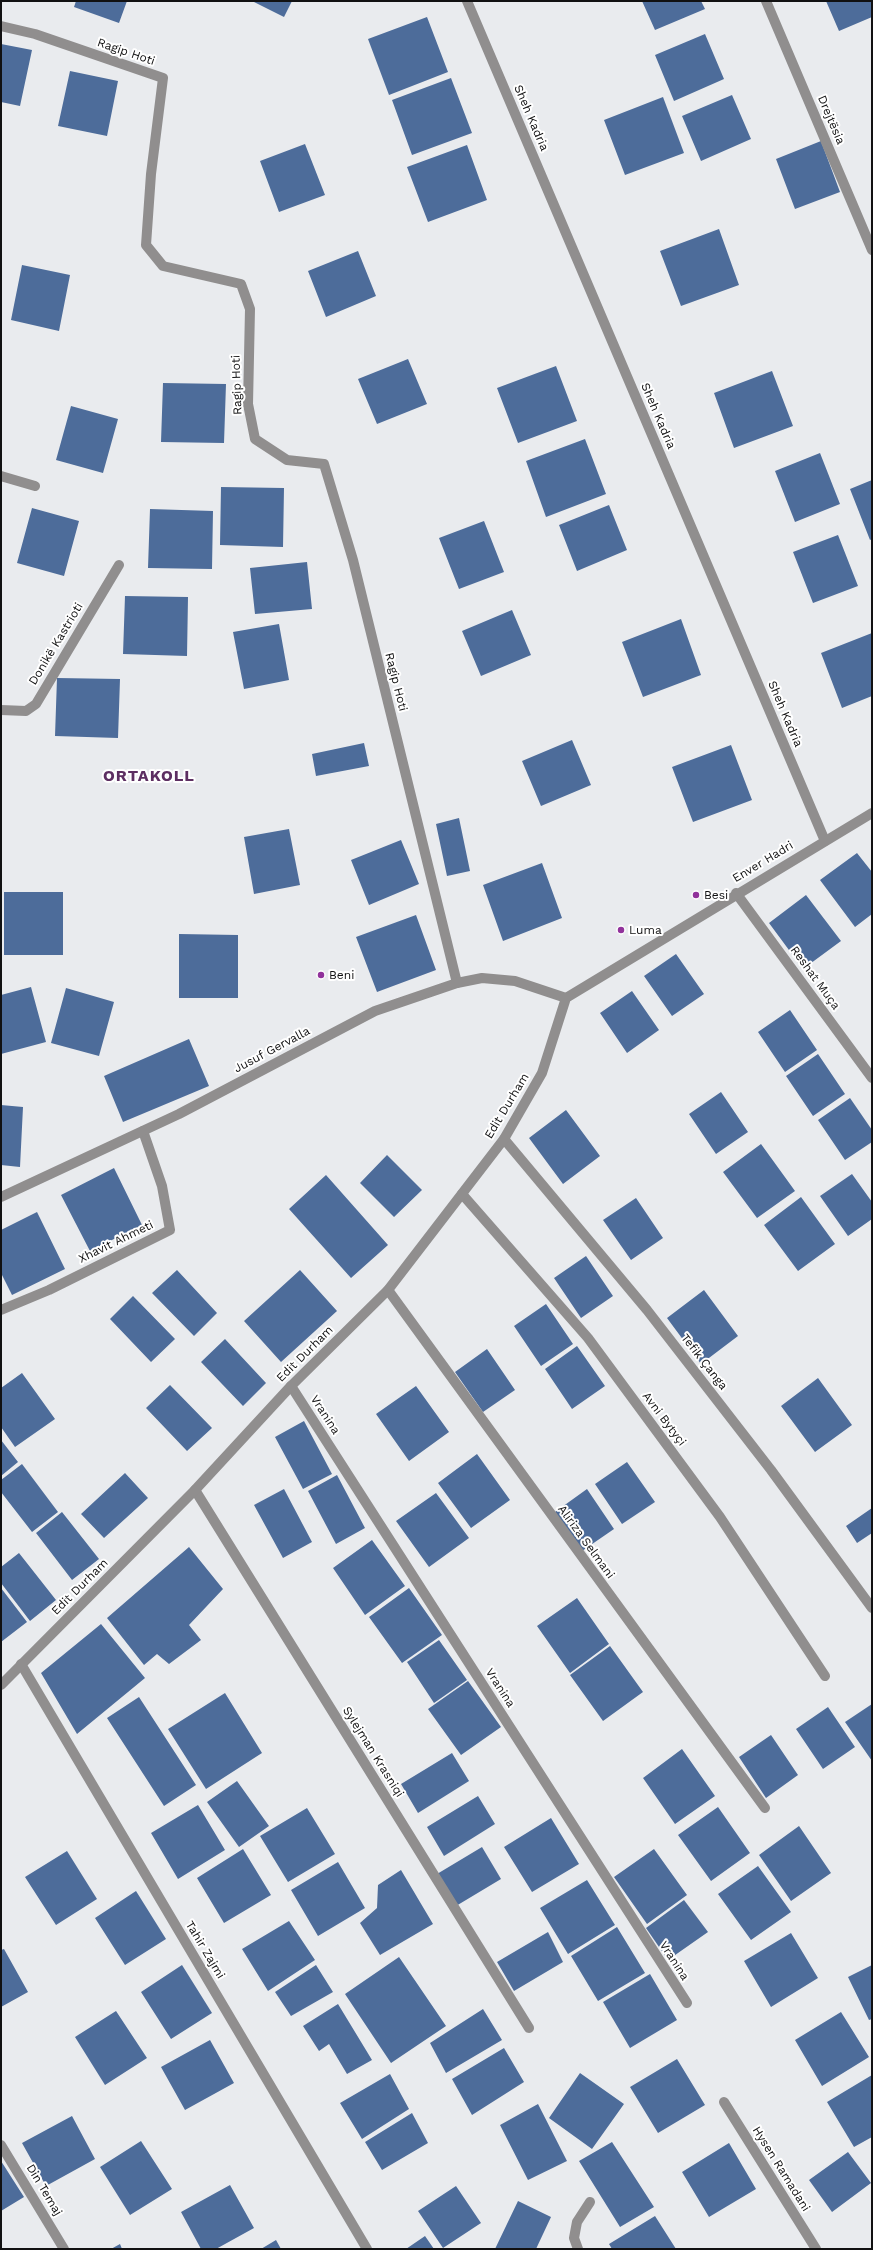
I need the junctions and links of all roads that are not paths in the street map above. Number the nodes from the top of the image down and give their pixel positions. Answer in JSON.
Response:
{"nodes":[{"id":1,"x":467,"y":1,"type":"edge"},
{"id":2,"x":766,"y":1,"type":"edge"},
{"id":3,"x":1,"y":26,"type":"edge"},
{"id":4,"x":872,"y":250,"type":"edge"},
{"id":5,"x":1,"y":476,"type":"edge"},
{"id":6,"x":35,"y":486,"type":"dead end"},
{"id":7,"x":119,"y":565,"type":"dead end"},
{"id":8,"x":1,"y":710,"type":"edge"},
{"id":9,"x":872,"y":812,"type":"edge"},
{"id":10,"x":825,"y":841,"type":"junction"},
{"id":11,"x":736,"y":893,"type":"junction"},
{"id":12,"x":458,"y":983,"type":"junction"},
{"id":13,"x":566,"y":998,"type":"junction"},
{"id":14,"x":872,"y":1078,"type":"edge"},
{"id":15,"x":143,"y":1131,"type":"junction"},
{"id":16,"x":504,"y":1139,"type":"junction"},
{"id":17,"x":462,"y":1194,"type":"junction"},
{"id":18,"x":1,"y":1197,"type":"edge"},
{"id":19,"x":388,"y":1290,"type":"junction"},
{"id":20,"x":1,"y":1310,"type":"edge"},
{"id":21,"x":291,"y":1386,"type":"junction"},
{"id":22,"x":195,"y":1490,"type":"junction"},
{"id":23,"x":872,"y":1608,"type":"edge"},
{"id":24,"x":21,"y":1664,"type":"junction"},
{"id":25,"x":825,"y":1676,"type":"dead end"},
{"id":26,"x":1,"y":1685,"type":"edge"},
{"id":27,"x":765,"y":1808,"type":"dead end"},
{"id":28,"x":686,"y":2003,"type":"dead end"},
{"id":29,"x":529,"y":2028,"type":"dead end"},
{"id":30,"x":724,"y":2102,"type":"dead end"},
{"id":31,"x":1,"y":2145,"type":"edge"},
{"id":32,"x":590,"y":2202,"type":"dead end"},
{"id":33,"x":64,"y":2249,"type":"edge"},
{"id":34,"x":367,"y":2249,"type":"edge"},
{"id":35,"x":578,"y":2249,"type":"edge"},
{"id":36,"x":816,"y":2249,"type":"edge"}],
"edges":[{"from":1,"to":10,"type":"street","name":"Sheh Kadria"},
{"from":2,"to":4,"type":"street","name":"Drejtësia"},
{"from":3,"to":12,"type":"street","name":"Ragip Hoti"},
{"from":5,"to":6,"type":"street"},
{"from":7,"to":8,"type":"street","name":"Donikë Kastrioti"},
{"from":9,"to":10,"type":"street","name":"Enver Hadri"},
{"from":10,"to":11,"type":"street","name":"Enver Hadri"},
{"from":11,"to":13,"type":"street","name":"Enver Hadri"},
{"from":11,"to":14,"type":"street","name":"Reshat Muça"},
{"from":12,"to":13,"type":"street","name":"Jusuf Gervalla"},
{"from":12,"to":15,"type":"street","name":"Jusuf Gervalla"},
{"from":13,"to":16,"type":"street","name":"Edit Durham"},
{"from":15,"to":18,"type":"street","name":"Jusuf Gervalla"},
{"from":15,"to":20,"type":"street","name":"Xhavit Ahmeti"},
{"from":16,"to":17,"type":"street","name":"Edit Durham"},
{"from":16,"to":23,"type":"street","name":"Tefik Çanga"},
{"from":17,"to":19,"type":"street","name":"Edit Durham"},
{"from":17,"to":25,"type":"street","name":"Avni Bytyçi"},
{"from":19,"to":21,"type":"street","name":"Edit Durham"},
{"from":19,"to":27,"type":"street","name":"Aliriza Selmani"},
{"from":21,"to":22,"type":"street","name":"Edit Durham"},
{"from":21,"to":28,"type":"street","name":"Vranina"},
{"from":22,"to":24,"type":"street","name":"Edit Durham"},
{"from":22,"to":29,"type":"street","name":"Sylejman Krasniqi"},
{"from":24,"to":26,"type":"street","name":"Edit Durham"},
{"from":24,"to":34,"type":"street","name":"Tahir Zajmi"},
{"from":30,"to":36,"type":"street","name":"Hysen Ramadani"},
{"from":31,"to":33,"type":"street","name":"Din Temaj"},
{"from":32,"to":35,"type":"street"}]}
